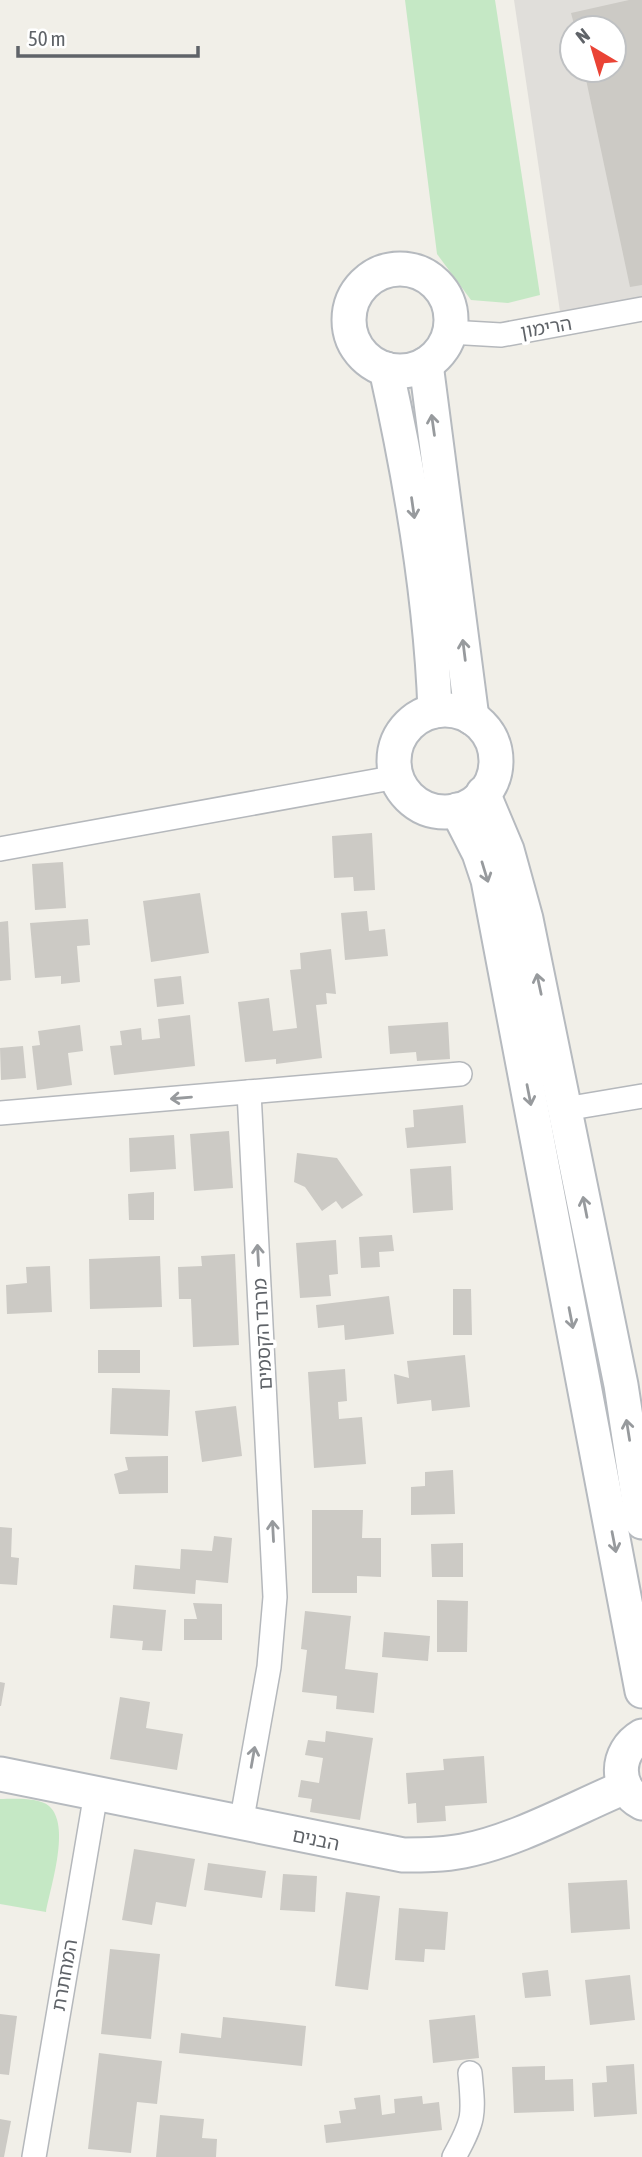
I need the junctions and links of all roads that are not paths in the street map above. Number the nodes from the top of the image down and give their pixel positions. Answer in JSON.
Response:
{"nodes":[{"id":1,"x":642,"y":309,"type":"edge"},
{"id":2,"x":449,"y":332,"type":"junction"},
{"id":3,"x":426,"y":364,"type":"junction"},
{"id":4,"x":386,"y":369,"type":"junction"},
{"id":5,"x":435,"y":711,"type":"junction"},
{"id":6,"x":472,"y":718,"type":"junction"},
{"id":7,"x":397,"y":777,"type":"junction"},
{"id":8,"x":470,"y":802,"type":"junction"},
{"id":9,"x":0,"y":849,"type":"edge"},
{"id":10,"x":460,"y":1074,"type":"dead end"},
{"id":11,"x":249,"y":1092,"type":"junction"},
{"id":12,"x":642,"y":1096,"type":"edge"},
{"id":13,"x":565,"y":1109,"type":"junction"},
{"id":14,"x":0,"y":1113,"type":"edge"},
{"id":15,"x":642,"y":1522,"type":"edge"},
{"id":16,"x":642,"y":1691,"type":"edge"},
{"id":17,"x":642,"y":1736,"type":"edge"},
{"id":18,"x":0,"y":1774,"type":"edge"},
{"id":19,"x":96,"y":1793,"type":"junction"},
{"id":20,"x":634,"y":1795,"type":"edge"},
{"id":21,"x":241,"y":1824,"type":"junction"},
{"id":22,"x":470,"y":2073,"type":"dead end"},
{"id":23,"x":34,"y":2157,"type":"edge"},
{"id":24,"x":454,"y":2157,"type":"edge"}],
"edges":[{"from":1,"to":2,"type":"street","name":"הרימון"},
{"from":2,"to":3,"type":"street"},
{"from":2,"to":4,"type":"street"},
{"from":3,"to":4,"type":"street"},
{"from":6,"to":3,"type":"street","one_way":true},
{"from":4,"to":5,"type":"street","one_way":true},
{"from":5,"to":6,"type":"street"},
{"from":5,"to":7,"type":"street"},
{"from":6,"to":8,"type":"street"},
{"from":7,"to":8,"type":"street"},
{"from":7,"to":9,"type":"street"},
{"from":13,"to":8,"type":"street","one_way":true},
{"from":8,"to":16,"type":"street","one_way":true},
{"from":10,"to":11,"type":"street"},
{"from":11,"to":14,"type":"street","one_way":true},
{"from":21,"to":11,"type":"street","name":"מרבד הקסמים","one_way":true},
{"from":12,"to":13,"type":"street"},
{"from":15,"to":13,"type":"street","one_way":true},
{"from":17,"to":20,"type":"street"},
{"from":18,"to":19,"type":"street","name":"הבנים"},
{"from":19,"to":21,"type":"street","name":"הבנים"},
{"from":19,"to":23,"type":"street","name":"המחתרת"},
{"from":20,"to":21,"type":"street","name":"הבנים"},
{"from":22,"to":24,"type":"street"}]}
